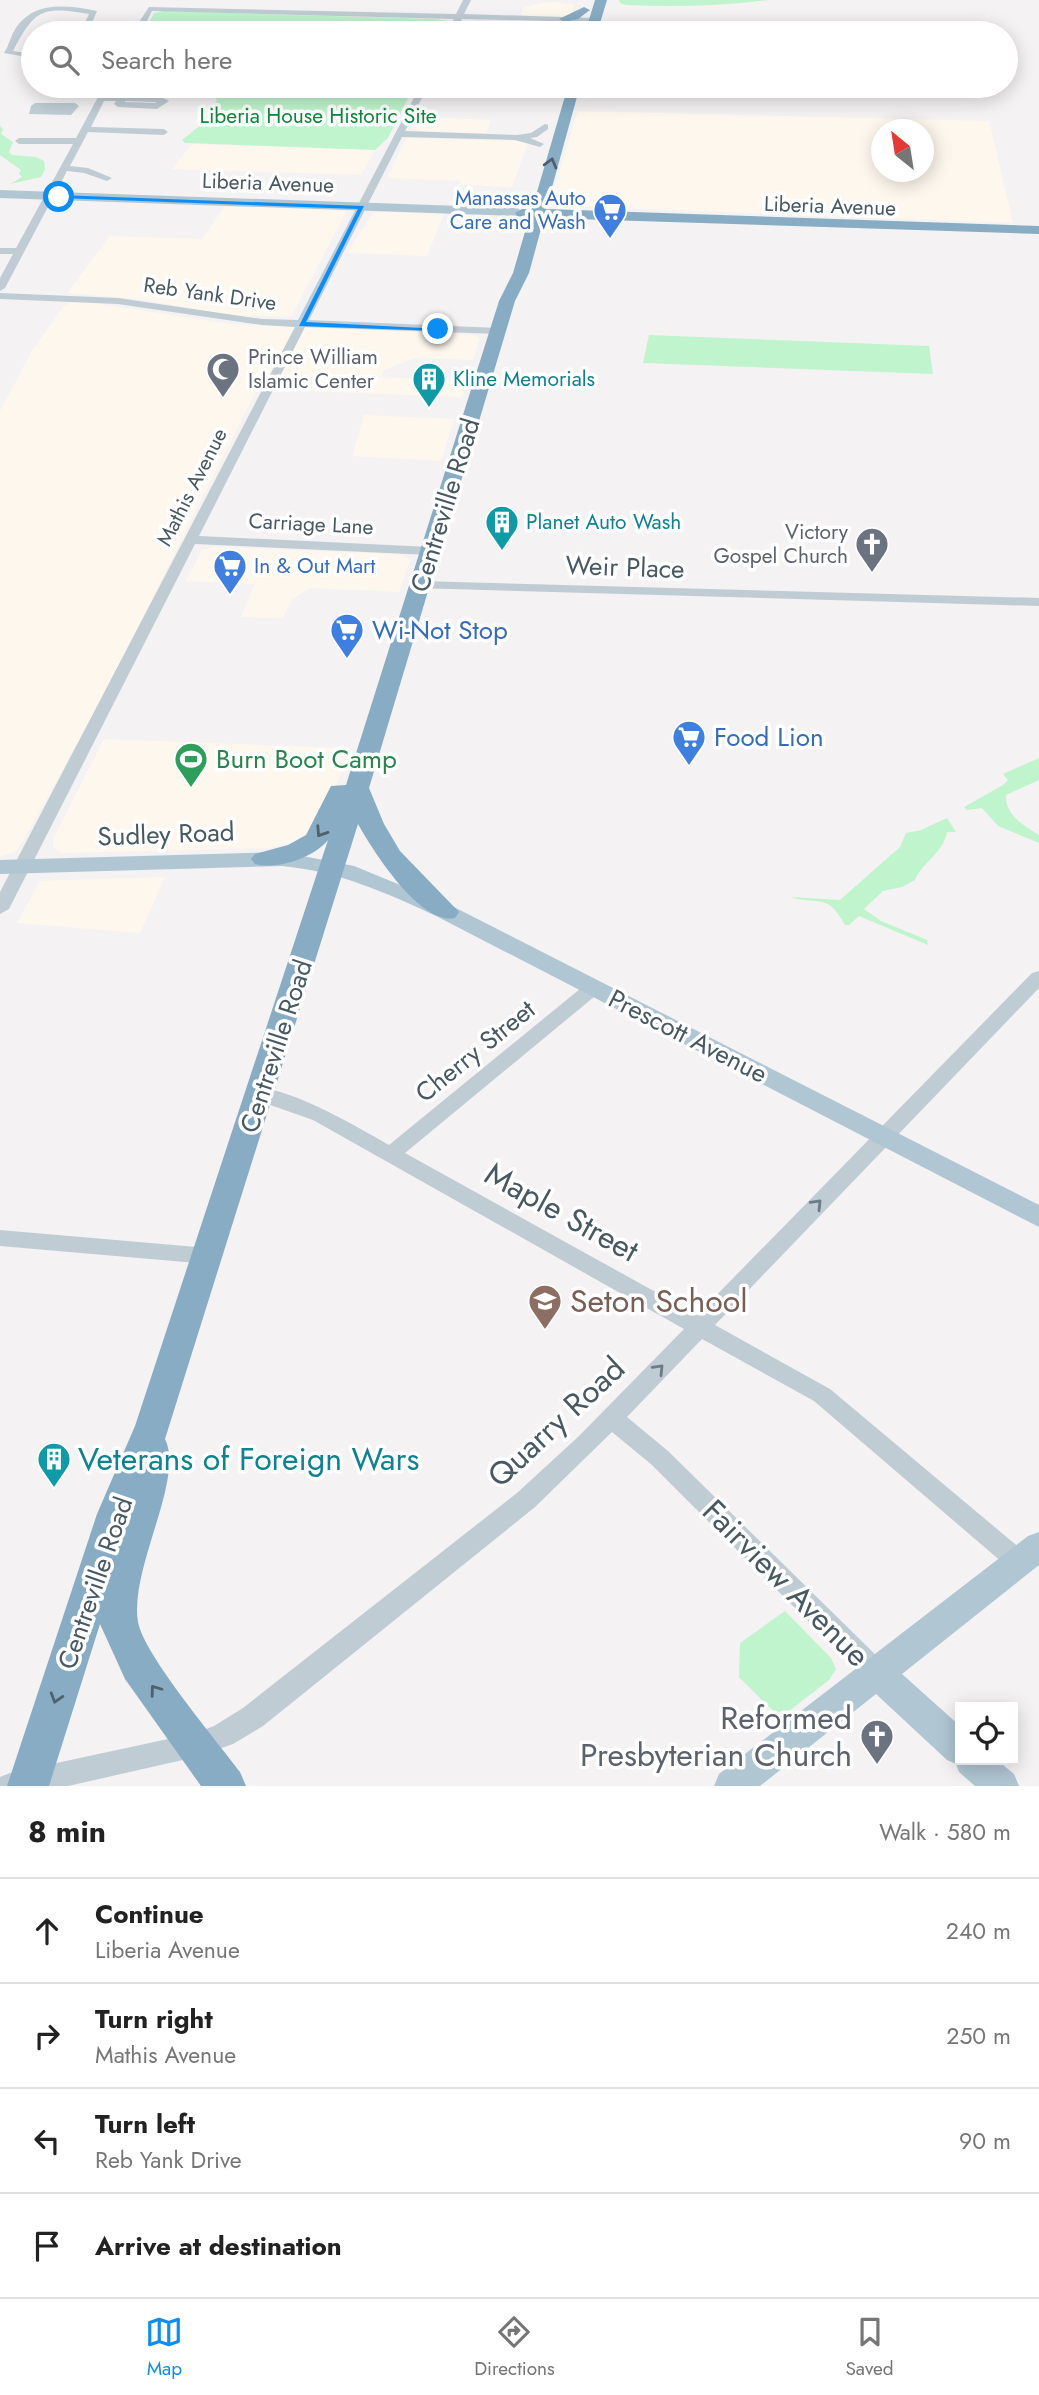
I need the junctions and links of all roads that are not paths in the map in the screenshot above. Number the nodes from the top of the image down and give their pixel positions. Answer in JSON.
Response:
{"nodes":[{"id":1,"x":187,"y":0,"type":"edge"},
{"id":2,"x":467,"y":0,"type":"edge"},
{"id":3,"x":601,"y":0,"type":"edge"},
{"id":4,"x":180,"y":9,"type":"junction"},
{"id":5,"x":584,"y":10,"type":"edge"},
{"id":6,"x":459,"y":17,"type":"junction"},
{"id":7,"x":565,"y":19,"type":"joint"},
{"id":8,"x":595,"y":20,"type":"joint"},
{"id":9,"x":26,"y":21,"type":"edge"},
{"id":10,"x":89,"y":21,"type":"edge"},
{"id":11,"x":143,"y":21,"type":"edge"},
{"id":12,"x":457,"y":21,"type":"edge"},
{"id":13,"x":21,"y":29,"type":"edge"},
{"id":14,"x":21,"y":55,"type":"edge"},
{"id":15,"x":102,"y":98,"type":"joint"},
{"id":16,"x":418,"y":98,"type":"edge"},
{"id":17,"x":570,"y":98,"type":"edge"},
{"id":18,"x":123,"y":99,"type":"dead end"},
{"id":19,"x":96,"y":109,"type":"junction"},
{"id":20,"x":73,"y":110,"type":"dead end"},
{"id":21,"x":547,"y":121,"type":"joint"},
{"id":22,"x":85,"y":129,"type":"junction"},
{"id":23,"x":135,"y":131,"type":"dead end"},
{"id":24,"x":399,"y":134,"type":"junction"},
{"id":25,"x":516,"y":137,"type":"junction"},
{"id":26,"x":19,"y":141,"type":"dead end"},
{"id":27,"x":79,"y":141,"type":"junction"},
{"id":28,"x":540,"y":144,"type":"junction"},
{"id":29,"x":535,"y":160,"type":"dead end"},
{"id":30,"x":64,"y":168,"type":"junction"},
{"id":31,"x":107,"y":178,"type":"dead end"},
{"id":32,"x":0,"y":194,"type":"edge"},
{"id":33,"x":542,"y":194,"type":"junction"},
{"id":34,"x":49,"y":196,"type":"junction"},
{"id":35,"x":362,"y":207,"type":"junction"},
{"id":36,"x":598,"y":213,"type":"junction"},
{"id":37,"x":536,"y":214,"type":"junction"},
{"id":38,"x":520,"y":218,"type":"junction"},
{"id":39,"x":565,"y":219,"type":"junction"},
{"id":40,"x":1039,"y":230,"type":"edge"},
{"id":41,"x":1039,"y":235,"type":"edge"},
{"id":42,"x":0,"y":251,"type":"edge"},
{"id":43,"x":20,"y":251,"type":"junction"},
{"id":44,"x":509,"y":258,"type":"dead end"},
{"id":45,"x":0,"y":288,"type":"edge"},
{"id":46,"x":0,"y":296,"type":"edge"},
{"id":47,"x":507,"y":301,"type":"junction"},
{"id":48,"x":302,"y":324,"type":"junction"},
{"id":49,"x":498,"y":331,"type":"junction"},
{"id":50,"x":190,"y":540,"type":"junction"},
{"id":51,"x":430,"y":551,"type":"junction"},
{"id":52,"x":420,"y":585,"type":"junction"},
{"id":53,"x":1039,"y":602,"type":"edge"},
{"id":54,"x":368,"y":754,"type":"junction"},
{"id":55,"x":357,"y":787,"type":"junction"},
{"id":56,"x":264,"y":859,"type":"junction"},
{"id":57,"x":333,"y":866,"type":"junction"},
{"id":58,"x":11,"y":867,"type":"edge"},
{"id":59,"x":0,"y":909,"type":"edge"},
{"id":60,"x":446,"y":912,"type":"junction"},
{"id":61,"x":1039,"y":977,"type":"edge"},
{"id":62,"x":593,"y":988,"type":"junction"},
{"id":63,"x":260,"y":1094,"type":"junction"},
{"id":64,"x":883,"y":1136,"type":"junction"},
{"id":65,"x":390,"y":1154,"type":"junction"},
{"id":66,"x":1039,"y":1217,"type":"edge"},
{"id":67,"x":0,"y":1238,"type":"edge"},
{"id":68,"x":208,"y":1256,"type":"junction"},
{"id":69,"x":700,"y":1326,"type":"junction"},
{"id":70,"x":612,"y":1418,"type":"junction"},
{"id":71,"x":153,"y":1426,"type":"junction"},
{"id":72,"x":1029,"y":1554,"type":"edge"},
{"id":73,"x":878,"y":1674,"type":"junction"},
{"id":74,"x":955,"y":1744,"type":"edge"},
{"id":75,"x":196,"y":1745,"type":"junction"},
{"id":76,"x":978,"y":1765,"type":"edge"},
{"id":77,"x":23,"y":1784,"type":"edge"},
{"id":78,"x":225,"y":1786,"type":"edge"},
{"id":79,"x":732,"y":1786,"type":"edge"},
{"id":80,"x":1001,"y":1786,"type":"edge"}],
"edges":[{"from":1,"to":4,"type":"street"},
{"from":2,"to":6,"type":"street"},
{"from":3,"to":8,"type":"highway"},
{"from":4,"to":6,"type":"street"},
{"from":4,"to":11,"type":"street"},
{"from":5,"to":7,"type":"highway"},
{"from":5,"to":8,"type":"street"},
{"from":6,"to":7,"type":"street"},
{"from":6,"to":12,"type":"street"},
{"from":9,"to":10,"type":"street"},
{"from":13,"to":14,"type":"street"},
{"from":15,"to":18,"type":"street"},
{"from":15,"to":19,"type":"street"},
{"from":16,"to":24,"type":"street","name":"Mathis Avenue"},
{"from":33,"to":17,"type":"highway","name":"Centreville Road","one_way":true},
{"from":19,"to":20,"type":"street"},
{"from":19,"to":22,"type":"street"},
{"from":21,"to":25,"type":"street"},
{"from":21,"to":28,"type":"highway"},
{"from":22,"to":23,"type":"street"},
{"from":22,"to":27,"type":"street"},
{"from":24,"to":25,"type":"street"},
{"from":24,"to":35,"type":"street","name":"Mathis Avenue"},
{"from":25,"to":28,"type":"street"},
{"from":26,"to":27,"type":"street"},
{"from":27,"to":30,"type":"street"},
{"from":28,"to":29,"type":"highway"},
{"from":30,"to":31,"type":"street"},
{"from":30,"to":34,"type":"street"},
{"from":32,"to":34,"type":"main road","name":"Liberia Avenue"},
{"from":33,"to":36,"type":"highway"},
{"from":33,"to":37,"type":"highway","name":"Centreville Road"},
{"from":34,"to":35,"type":"main road","name":"Liberia Avenue"},
{"from":34,"to":43,"type":"street"},
{"from":35,"to":38,"type":"main road","name":"Liberia Avenue"},
{"from":35,"to":48,"type":"street","name":"Mathis Avenue"},
{"from":36,"to":37,"type":"highway","name":"Liberia Avenue"},
{"from":36,"to":40,"type":"highway","name":"Liberia Avenue"},
{"from":37,"to":38,"type":"highway","name":"Centreville Road"},
{"from":37,"to":39,"type":"highway","name":"Liberia Avenue"},
{"from":38,"to":39,"type":"highway"},
{"from":38,"to":47,"type":"highway","name":"Centreville Road"},
{"from":39,"to":41,"type":"highway","name":"Liberia Avenue"},
{"from":42,"to":43,"type":"street"},
{"from":43,"to":45,"type":"street"},
{"from":44,"to":47,"type":"highway","name":"Centreville Road"},
{"from":46,"to":48,"type":"street","name":"Reb Yank Drive"},
{"from":47,"to":49,"type":"highway","name":"Centreville Road"},
{"from":48,"to":49,"type":"street","name":"Reb Yank Drive"},
{"from":48,"to":50,"type":"street","name":"Mathis Avenue"},
{"from":49,"to":51,"type":"highway","name":"Centreville Road"},
{"from":50,"to":51,"type":"street","name":"Carriage Lane"},
{"from":50,"to":58,"type":"street","name":"Mathis Avenue"},
{"from":51,"to":52,"type":"highway","name":"Centreville Road"},
{"from":52,"to":53,"type":"street","name":"Weir Place"},
{"from":52,"to":54,"type":"highway","name":"Centreville Road"},
{"from":54,"to":55,"type":"highway","name":"Centreville Road"},
{"from":54,"to":56,"type":"highway","one_way":true},
{"from":55,"to":57,"type":"highway","name":"Centreville Road"},
{"from":55,"to":60,"type":"highway"},
{"from":56,"to":57,"type":"main road","name":"Sudley Road"},
{"from":56,"to":58,"type":"main road","name":"Sudley Road"},
{"from":57,"to":60,"type":"main road","name":"Prescott Avenue"},
{"from":57,"to":63,"type":"highway","name":"Centreville Road"},
{"from":58,"to":59,"type":"street","name":"Mathis Avenue"},
{"from":60,"to":62,"type":"main road","name":"Prescott Avenue"},
{"from":61,"to":64,"type":"street","name":"Quarry Road"},
{"from":62,"to":64,"type":"main road","name":"Prescott Avenue"},
{"from":62,"to":65,"type":"street","name":"Cherry Street"},
{"from":63,"to":65,"type":"street","name":"Maple Street"},
{"from":63,"to":68,"type":"highway","name":"Centreville Road"},
{"from":64,"to":66,"type":"main road","name":"Prescott Avenue"},
{"from":69,"to":64,"type":"street","name":"Quarry Road","one_way":true},
{"from":65,"to":69,"type":"street","name":"Maple Street"},
{"from":67,"to":68,"type":"street"},
{"from":68,"to":71,"type":"highway","name":"Centreville Road"},
{"from":70,"to":69,"type":"street","name":"Quarry Road","one_way":true},
{"from":69,"to":72,"type":"street","name":"Maple Street"},
{"from":70,"to":73,"type":"street","name":"Fairview Avenue"},
{"from":70,"to":75,"type":"street","name":"Quarry Road"},
{"from":75,"to":71,"type":"highway","one_way":true},
{"from":71,"to":77,"type":"highway","name":"Centreville Road","one_way":true},
{"from":72,"to":73,"type":"main road"},
{"from":73,"to":74,"type":"main road","name":"Fairview Avenue"},
{"from":73,"to":79,"type":"main road"},
{"from":75,"to":77,"type":"street","name":"Quarry Road"},
{"from":75,"to":78,"type":"highway"},
{"from":76,"to":80,"type":"main road"}]}
